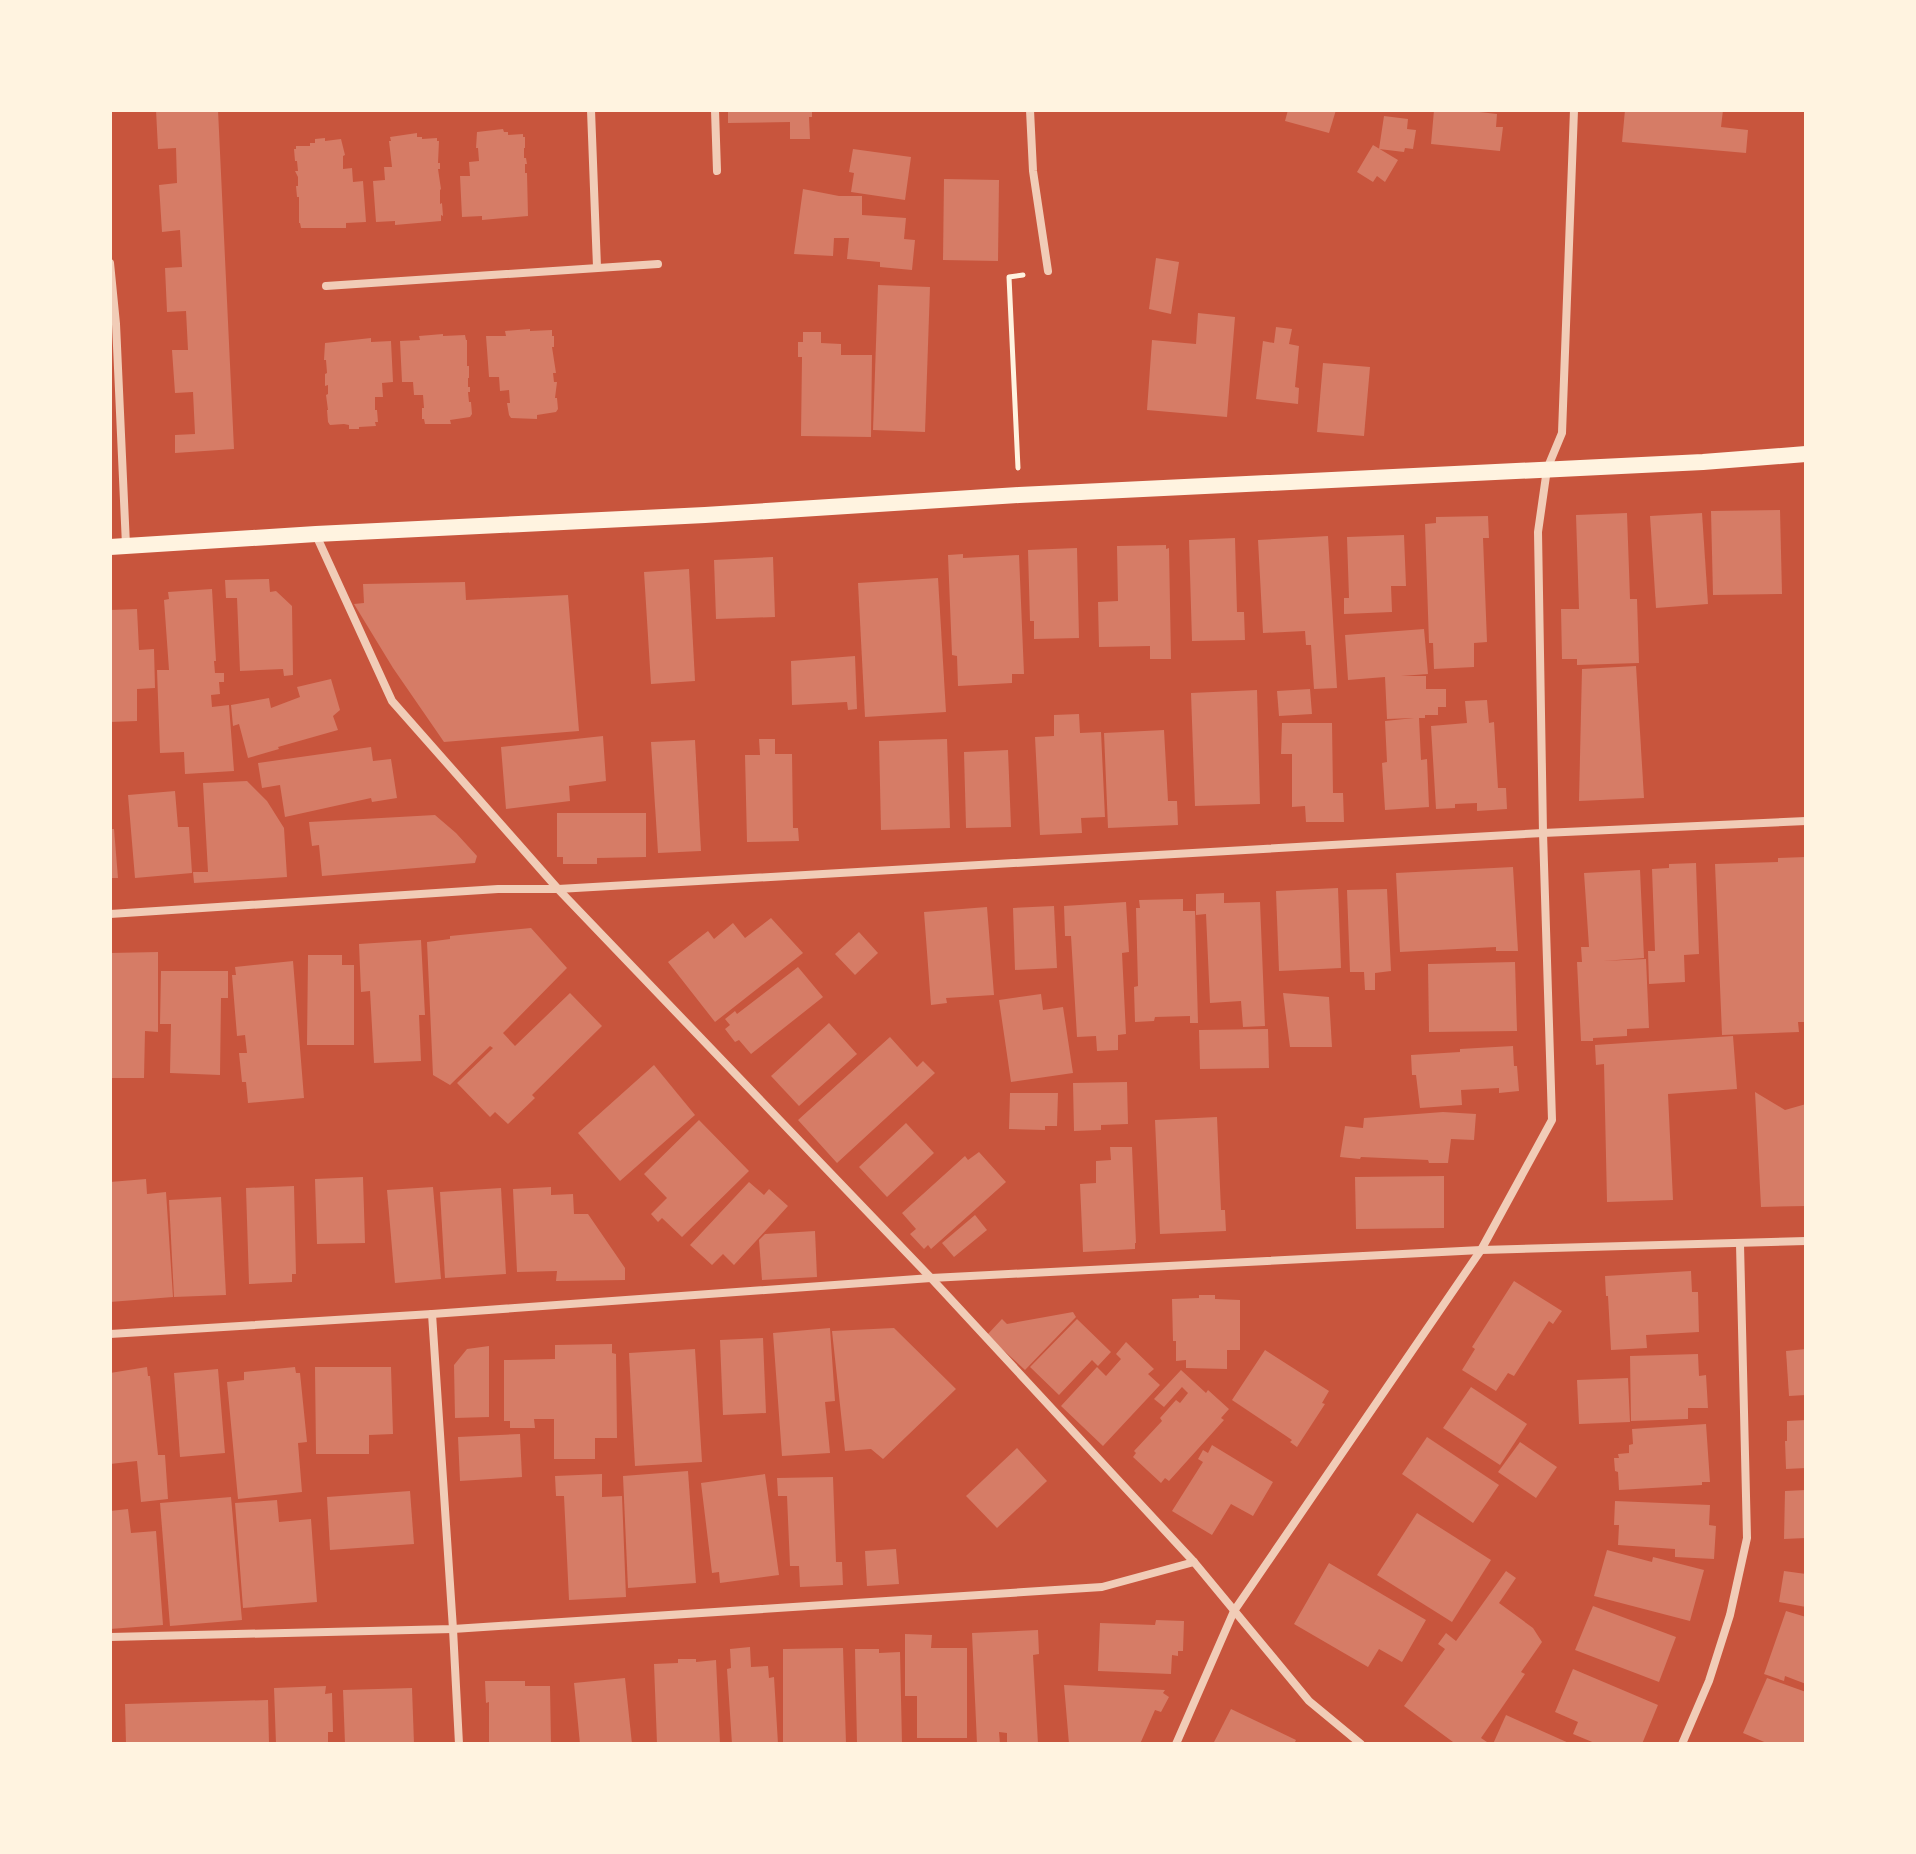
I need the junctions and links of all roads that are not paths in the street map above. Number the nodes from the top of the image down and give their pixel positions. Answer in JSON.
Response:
{"nodes":[{"id":1,"x":591,"y":110,"type":"edge"},
{"id":2,"x":715,"y":110,"type":"edge"},
{"id":3,"x":1030,"y":110,"type":"edge"},
{"id":4,"x":1574,"y":110,"type":"edge"},
{"id":5,"x":717,"y":171,"type":"dead end"},
{"id":6,"x":110,"y":263,"type":"edge"},
{"id":7,"x":658,"y":264,"type":"dead end"},
{"id":8,"x":597,"y":267,"type":"junction"},
{"id":9,"x":1048,"y":271,"type":"road end"},
{"id":10,"x":326,"y":286,"type":"dead end"},
{"id":11,"x":113,"y":324,"type":"edge"},
{"id":12,"x":1806,"y":454,"type":"edge"},
{"id":13,"x":1547,"y":469,"type":"junction"},
{"id":14,"x":316,"y":534,"type":"junction"},
{"id":15,"x":118,"y":547,"type":"edge"},
{"id":16,"x":1806,"y":821,"type":"edge"},
{"id":17,"x":1543,"y":833,"type":"junction"},
{"id":18,"x":558,"y":889,"type":"junction"},
{"id":19,"x":110,"y":914,"type":"edge"},
{"id":20,"x":1806,"y":1241,"type":"edge"},
{"id":21,"x":1740,"y":1244,"type":"junction"},
{"id":22,"x":1481,"y":1250,"type":"junction"},
{"id":23,"x":931,"y":1278,"type":"junction"},
{"id":24,"x":432,"y":1314,"type":"junction"},
{"id":25,"x":110,"y":1334,"type":"edge"},
{"id":26,"x":1194,"y":1562,"type":"junction"},
{"id":27,"x":1234,"y":1611,"type":"junction"},
{"id":28,"x":453,"y":1629,"type":"junction"},
{"id":29,"x":110,"y":1637,"type":"edge"},
{"id":30,"x":459,"y":1744,"type":"edge"},
{"id":31,"x":1176,"y":1744,"type":"edge"},
{"id":32,"x":1361,"y":1744,"type":"edge"},
{"id":33,"x":1682,"y":1744,"type":"edge"}],
"edges":[{"from":1,"to":8,"type":"street"},
{"from":2,"to":5,"type":"street"},
{"from":3,"to":9,"type":"street"},
{"from":4,"to":13,"type":"street"},
{"from":6,"to":11,"type":"street"},
{"from":7,"to":8,"type":"street"},
{"from":8,"to":10,"type":"street"},
{"from":11,"to":15,"type":"street"},
{"from":12,"to":13,"type":"main road"},
{"from":13,"to":14,"type":"main road"},
{"from":13,"to":17,"type":"street"},
{"from":14,"to":15,"type":"main road"},
{"from":14,"to":18,"type":"street"},
{"from":16,"to":17,"type":"street"},
{"from":17,"to":18,"type":"street"},
{"from":17,"to":22,"type":"street"},
{"from":18,"to":19,"type":"street"},
{"from":18,"to":23,"type":"street"},
{"from":20,"to":21,"type":"street"},
{"from":21,"to":22,"type":"street"},
{"from":21,"to":33,"type":"street"},
{"from":22,"to":23,"type":"street"},
{"from":22,"to":27,"type":"street"},
{"from":23,"to":24,"type":"street"},
{"from":23,"to":26,"type":"street"},
{"from":24,"to":25,"type":"street"},
{"from":24,"to":28,"type":"street"},
{"from":26,"to":27,"type":"street"},
{"from":26,"to":28,"type":"street"},
{"from":27,"to":31,"type":"street"},
{"from":27,"to":32,"type":"street"},
{"from":28,"to":29,"type":"street"},
{"from":28,"to":30,"type":"street"}]}
